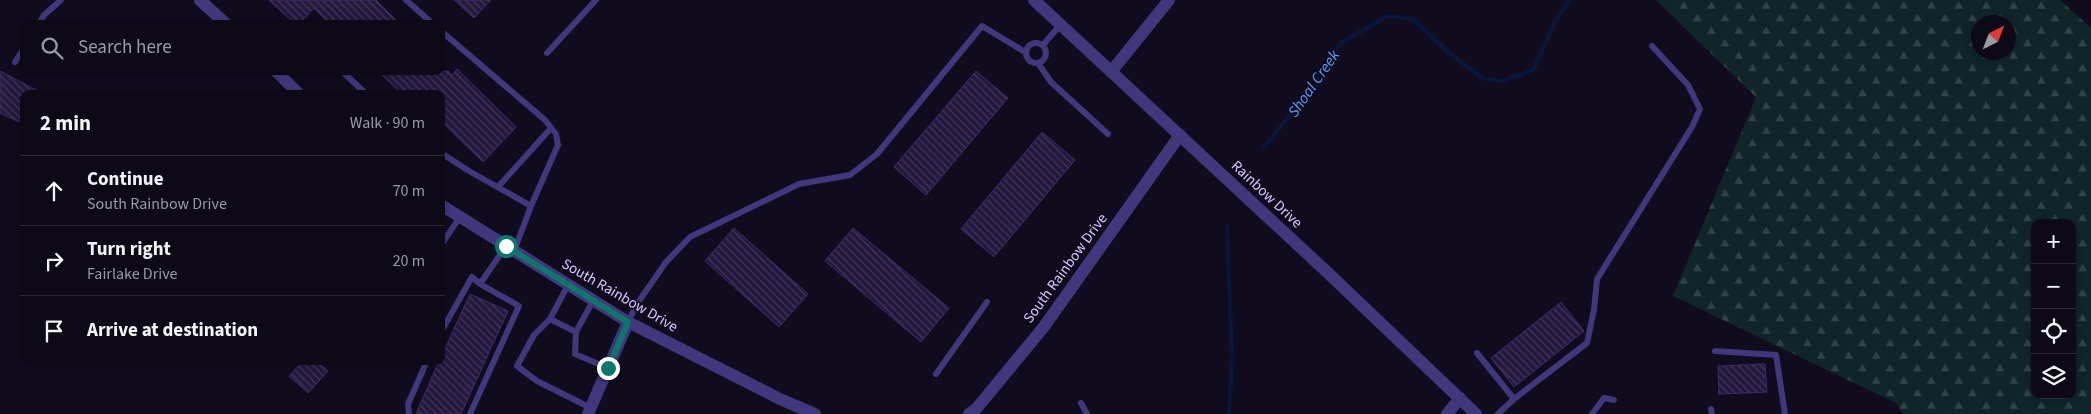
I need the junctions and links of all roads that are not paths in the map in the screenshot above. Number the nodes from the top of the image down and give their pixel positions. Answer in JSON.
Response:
{"nodes":[{"id":1,"x":61,"y":0,"type":"edge"},
{"id":2,"x":200,"y":0,"type":"edge"},
{"id":3,"x":406,"y":0,"type":"edge"},
{"id":4,"x":596,"y":0,"type":"edge"},
{"id":5,"x":1034,"y":0,"type":"edge"},
{"id":6,"x":1169,"y":0,"type":"edge"},
{"id":7,"x":41,"y":20,"type":"edge"},
{"id":8,"x":222,"y":20,"type":"edge"},
{"id":9,"x":428,"y":20,"type":"edge"},
{"id":10,"x":1060,"y":25,"type":"junction"},
{"id":11,"x":445,"y":34,"type":"edge"},
{"id":12,"x":1043,"y":45,"type":"junction"},
{"id":13,"x":1652,"y":46,"type":"dead end"},
{"id":14,"x":1025,"y":52,"type":"junction"},
{"id":15,"x":547,"y":53,"type":"dead end"},
{"id":16,"x":20,"y":54,"type":"edge"},
{"id":17,"x":15,"y":62,"type":"dead end"},
{"id":18,"x":1038,"y":63,"type":"junction"},
{"id":19,"x":1111,"y":72,"type":"junction"},
{"id":20,"x":280,"y":75,"type":"edge"},
{"id":21,"x":346,"y":75,"type":"edge"},
{"id":22,"x":295,"y":90,"type":"edge"},
{"id":23,"x":362,"y":90,"type":"edge"},
{"id":24,"x":551,"y":128,"type":"junction"},
{"id":25,"x":1108,"y":134,"type":"dead end"},
{"id":26,"x":1180,"y":135,"type":"junction"},
{"id":27,"x":445,"y":155,"type":"edge"},
{"id":28,"x":498,"y":187,"type":"junction"},
{"id":29,"x":531,"y":206,"type":"junction"},
{"id":30,"x":445,"y":208,"type":"edge"},
{"id":31,"x":460,"y":217,"type":"junction"},
{"id":32,"x":445,"y":239,"type":"edge"},
{"id":33,"x":510,"y":248,"type":"junction"},
{"id":34,"x":480,"y":284,"type":"junction"},
{"id":35,"x":568,"y":285,"type":"junction"},
{"id":36,"x":594,"y":300,"type":"junction"},
{"id":37,"x":987,"y":302,"type":"dead end"},
{"id":38,"x":550,"y":319,"type":"junction"},
{"id":39,"x":628,"y":322,"type":"junction"},
{"id":40,"x":445,"y":325,"type":"edge"},
{"id":41,"x":576,"y":332,"type":"junction"},
{"id":42,"x":1715,"y":351,"type":"dead end"},
{"id":43,"x":1477,"y":353,"type":"dead end"},
{"id":44,"x":425,"y":365,"type":"edge"},
{"id":45,"x":608,"y":368,"type":"junction"},
{"id":46,"x":936,"y":374,"type":"dead end"},
{"id":47,"x":1460,"y":398,"type":"junction"},
{"id":48,"x":1514,"y":399,"type":"junction"},
{"id":49,"x":1614,"y":400,"type":"dead end"},
{"id":50,"x":1081,"y":403,"type":"dead end"},
{"id":51,"x":589,"y":411,"type":"edge"},
{"id":52,"x":802,"y":411,"type":"edge"},
{"id":53,"x":409,"y":414,"type":"edge"},
{"id":54,"x":470,"y":414,"type":"edge"},
{"id":55,"x":815,"y":414,"type":"edge"},
{"id":56,"x":969,"y":414,"type":"edge"},
{"id":57,"x":1087,"y":414,"type":"edge"},
{"id":58,"x":1447,"y":414,"type":"edge"},
{"id":59,"x":1476,"y":414,"type":"edge"},
{"id":60,"x":1498,"y":414,"type":"edge"},
{"id":61,"x":1592,"y":414,"type":"edge"},
{"id":62,"x":1784,"y":414,"type":"edge"}],
"edges":[{"from":1,"to":7,"type":"lane"},
{"from":2,"to":8,"type":"street"},
{"from":3,"to":9,"type":"lane"},
{"from":4,"to":15,"type":"lane"},
{"from":5,"to":10,"type":"street","name":"Rainbow Drive"},
{"from":6,"to":19,"type":"street"},
{"from":10,"to":12,"type":"lane"},
{"from":10,"to":19,"type":"street","name":"Rainbow Drive"},
{"from":11,"to":24,"type":"lane"},
{"from":12,"to":14,"type":"lane"},
{"from":12,"to":18,"type":"lane"},
{"from":13,"to":48,"type":"lane"},
{"from":14,"to":18,"type":"lane"},
{"from":14,"to":39,"type":"lane"},
{"from":16,"to":17,"type":"lane"},
{"from":18,"to":25,"type":"lane"},
{"from":19,"to":26,"type":"street","name":"Rainbow Drive"},
{"from":20,"to":22,"type":"street"},
{"from":21,"to":23,"type":"lane"},
{"from":24,"to":28,"type":"lane"},
{"from":24,"to":29,"type":"lane"},
{"from":26,"to":47,"type":"street","name":"Rainbow Drive"},
{"from":26,"to":56,"type":"street","name":"South Rainbow Drive"},
{"from":27,"to":28,"type":"lane"},
{"from":28,"to":29,"type":"lane"},
{"from":29,"to":33,"type":"lane"},
{"from":30,"to":31,"type":"street","name":"South Rainbow Drive"},
{"from":31,"to":32,"type":"lane"},
{"from":31,"to":33,"type":"street","name":"South Rainbow Drive"},
{"from":33,"to":34,"type":"lane"},
{"from":33,"to":35,"type":"street","name":"South Rainbow Drive"},
{"from":34,"to":40,"type":"lane"},
{"from":34,"to":54,"type":"lane"},
{"from":35,"to":36,"type":"street","name":"South Rainbow Drive"},
{"from":35,"to":38,"type":"lane"},
{"from":36,"to":39,"type":"street","name":"South Rainbow Drive"},
{"from":36,"to":41,"type":"lane"},
{"from":37,"to":46,"type":"lane"},
{"from":38,"to":41,"type":"lane"},
{"from":38,"to":51,"type":"lane"},
{"from":39,"to":45,"type":"street"},
{"from":39,"to":52,"type":"street","name":"South Rainbow Drive"},
{"from":41,"to":45,"type":"lane"},
{"from":42,"to":62,"type":"lane"},
{"from":43,"to":48,"type":"lane"},
{"from":44,"to":53,"type":"lane"},
{"from":45,"to":51,"type":"street"},
{"from":47,"to":58,"type":"street"},
{"from":47,"to":59,"type":"street","name":"Rainbow Drive"},
{"from":48,"to":60,"type":"lane"},
{"from":49,"to":61,"type":"lane"},
{"from":50,"to":57,"type":"lane"},
{"from":52,"to":55,"type":"street","name":"South Rainbow Drive"}]}
